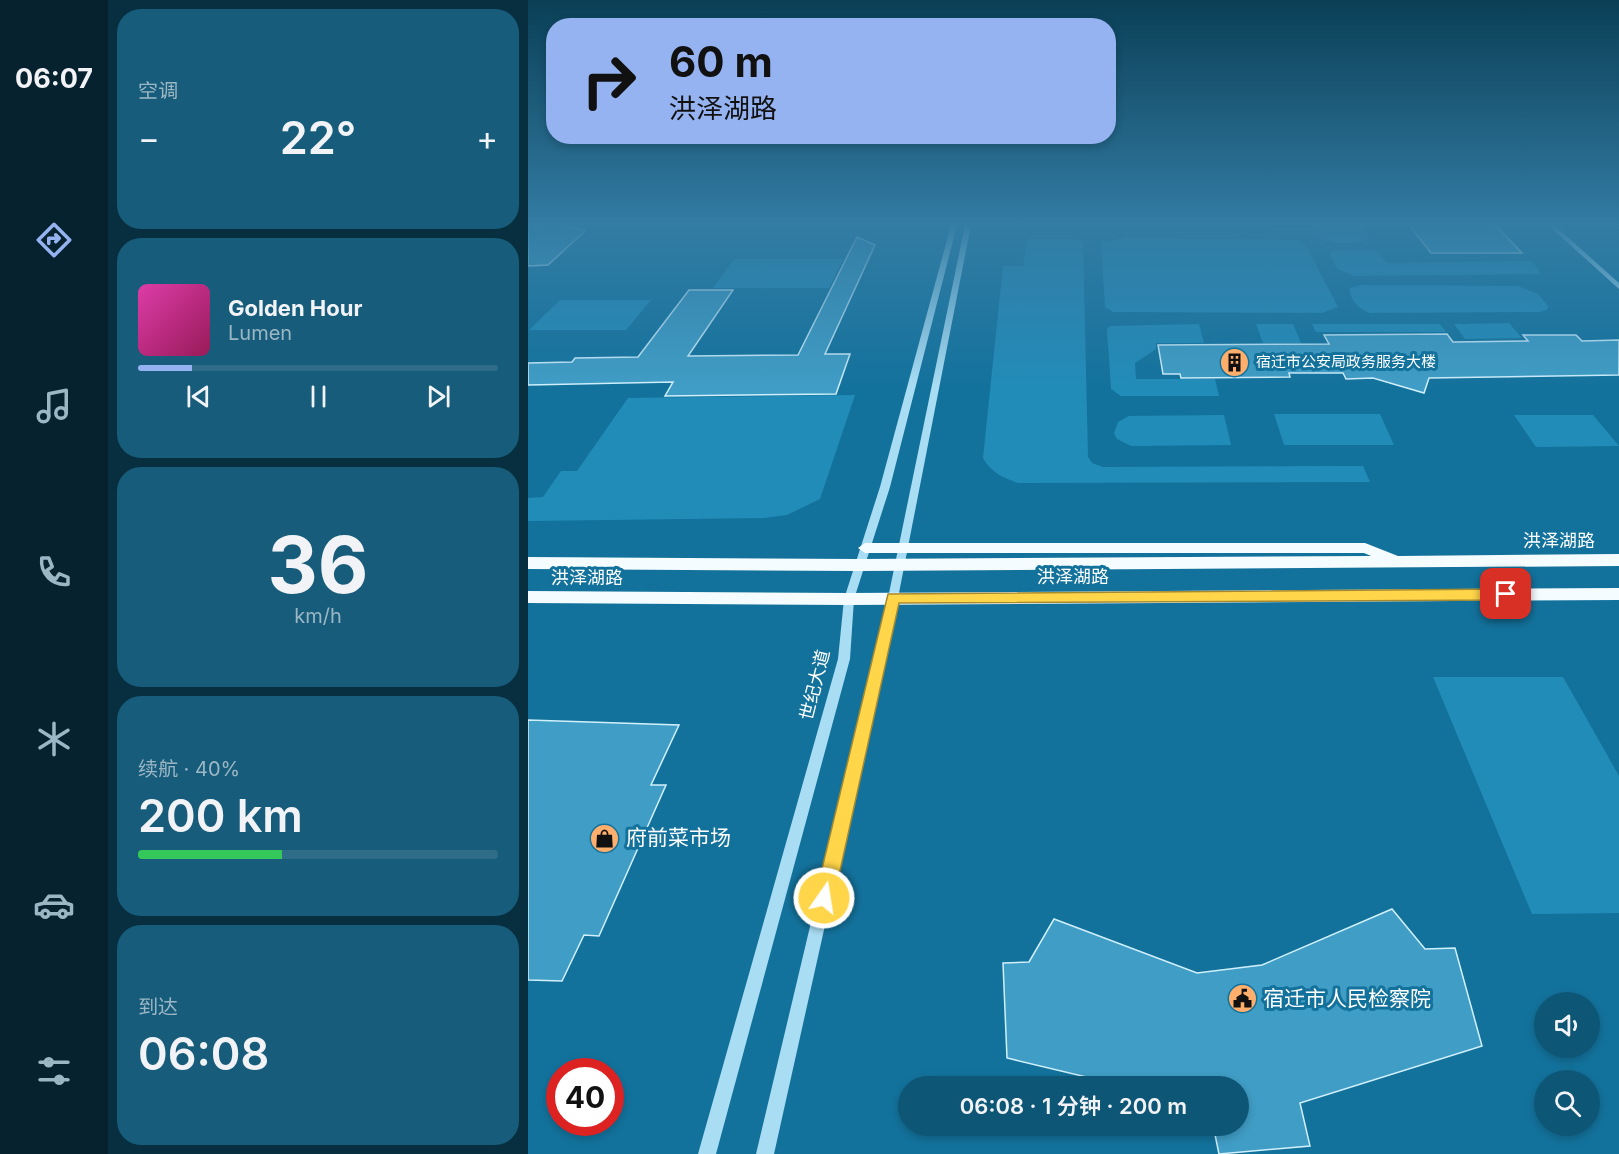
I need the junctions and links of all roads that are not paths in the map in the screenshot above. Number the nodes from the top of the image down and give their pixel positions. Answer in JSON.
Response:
{"nodes":[{"id":1,"x":940,"y":279,"type":"edge"},
{"id":2,"x":957,"y":279,"type":"edge"},
{"id":3,"x":903,"y":547,"type":"junction"},
{"id":4,"x":865,"y":548,"type":"junction"},
{"id":5,"x":1619,"y":560,"type":"edge"},
{"id":6,"x":1401,"y":561,"type":"junction"},
{"id":7,"x":528,"y":563,"type":"edge"},
{"id":8,"x":900,"y":564,"type":"junction"},
{"id":9,"x":859,"y":565,"type":"junction"},
{"id":10,"x":1619,"y":594,"type":"edge"},
{"id":11,"x":528,"y":597,"type":"edge"},
{"id":12,"x":893,"y":598,"type":"junction"},
{"id":13,"x":849,"y":599,"type":"junction"},
{"id":14,"x":707,"y":1154,"type":"edge"},
{"id":15,"x":765,"y":1154,"type":"edge"}],
"edges":[{"from":1,"to":4,"type":"street","name":"世纪大道"},
{"from":2,"to":3,"type":"street"},
{"from":3,"to":4,"type":"main road"},
{"from":3,"to":6,"type":"main road"},
{"from":3,"to":8,"type":"street"},
{"from":4,"to":9,"type":"street","name":"世纪大道"},
{"from":5,"to":6,"type":"main road","name":"洪泽湖路"},
{"from":6,"to":8,"type":"main road","name":"洪泽湖路"},
{"from":7,"to":9,"type":"main road","name":"洪泽湖路"},
{"from":8,"to":9,"type":"main road","name":"洪泽湖路"},
{"from":8,"to":12,"type":"street"},
{"from":9,"to":13,"type":"street","name":"世纪大道"},
{"from":10,"to":12,"type":"main road","name":"洪泽湖路"},
{"from":11,"to":13,"type":"main road","name":"洪泽湖路"},
{"from":12,"to":13,"type":"main road","name":"洪泽湖路"},
{"from":12,"to":15,"type":"street"},
{"from":13,"to":14,"type":"street","name":"世纪大道"}]}
